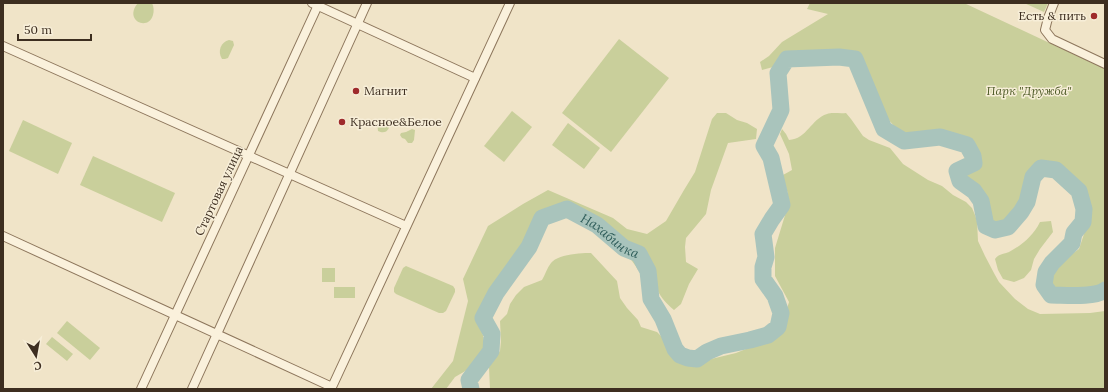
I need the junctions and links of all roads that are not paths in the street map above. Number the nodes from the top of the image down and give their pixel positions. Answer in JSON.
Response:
{"nodes":[{"id":1,"x":366,"y":3,"type":"edge"},
{"id":2,"x":510,"y":3,"type":"edge"},
{"id":3,"x":1054,"y":3,"type":"edge"},
{"id":4,"x":316,"y":4,"type":"edge"},
{"id":5,"x":357,"y":24,"type":"junction"},
{"id":6,"x":3,"y":46,"type":"edge"},
{"id":7,"x":1105,"y":64,"type":"edge"},
{"id":8,"x":475,"y":78,"type":"junction"},
{"id":9,"x":248,"y":156,"type":"junction"},
{"id":10,"x":289,"y":174,"type":"junction"},
{"id":11,"x":406,"y":226,"type":"junction"},
{"id":12,"x":3,"y":236,"type":"edge"},
{"id":13,"x":175,"y":315,"type":"junction"},
{"id":14,"x":217,"y":334,"type":"junction"},
{"id":15,"x":141,"y":389,"type":"edge"},
{"id":16,"x":192,"y":389,"type":"edge"}],
"edges":[{"from":1,"to":5,"type":"street"},
{"from":2,"to":8,"type":"street"},
{"from":3,"to":7,"type":"street"},
{"from":4,"to":5,"type":"street"},
{"from":4,"to":9,"type":"street","name":"Стартовая улица"},
{"from":5,"to":8,"type":"street"},
{"from":5,"to":10,"type":"street"},
{"from":6,"to":9,"type":"street"},
{"from":8,"to":11,"type":"street"},
{"from":9,"to":10,"type":"street"},
{"from":9,"to":13,"type":"street","name":"Стартовая улица"},
{"from":10,"to":11,"type":"street"},
{"from":10,"to":14,"type":"street"},
{"from":11,"to":14,"type":"street"},
{"from":12,"to":13,"type":"street"},
{"from":13,"to":14,"type":"street"},
{"from":13,"to":15,"type":"street","name":"Стартовая улица"},
{"from":14,"to":16,"type":"street"}]}
